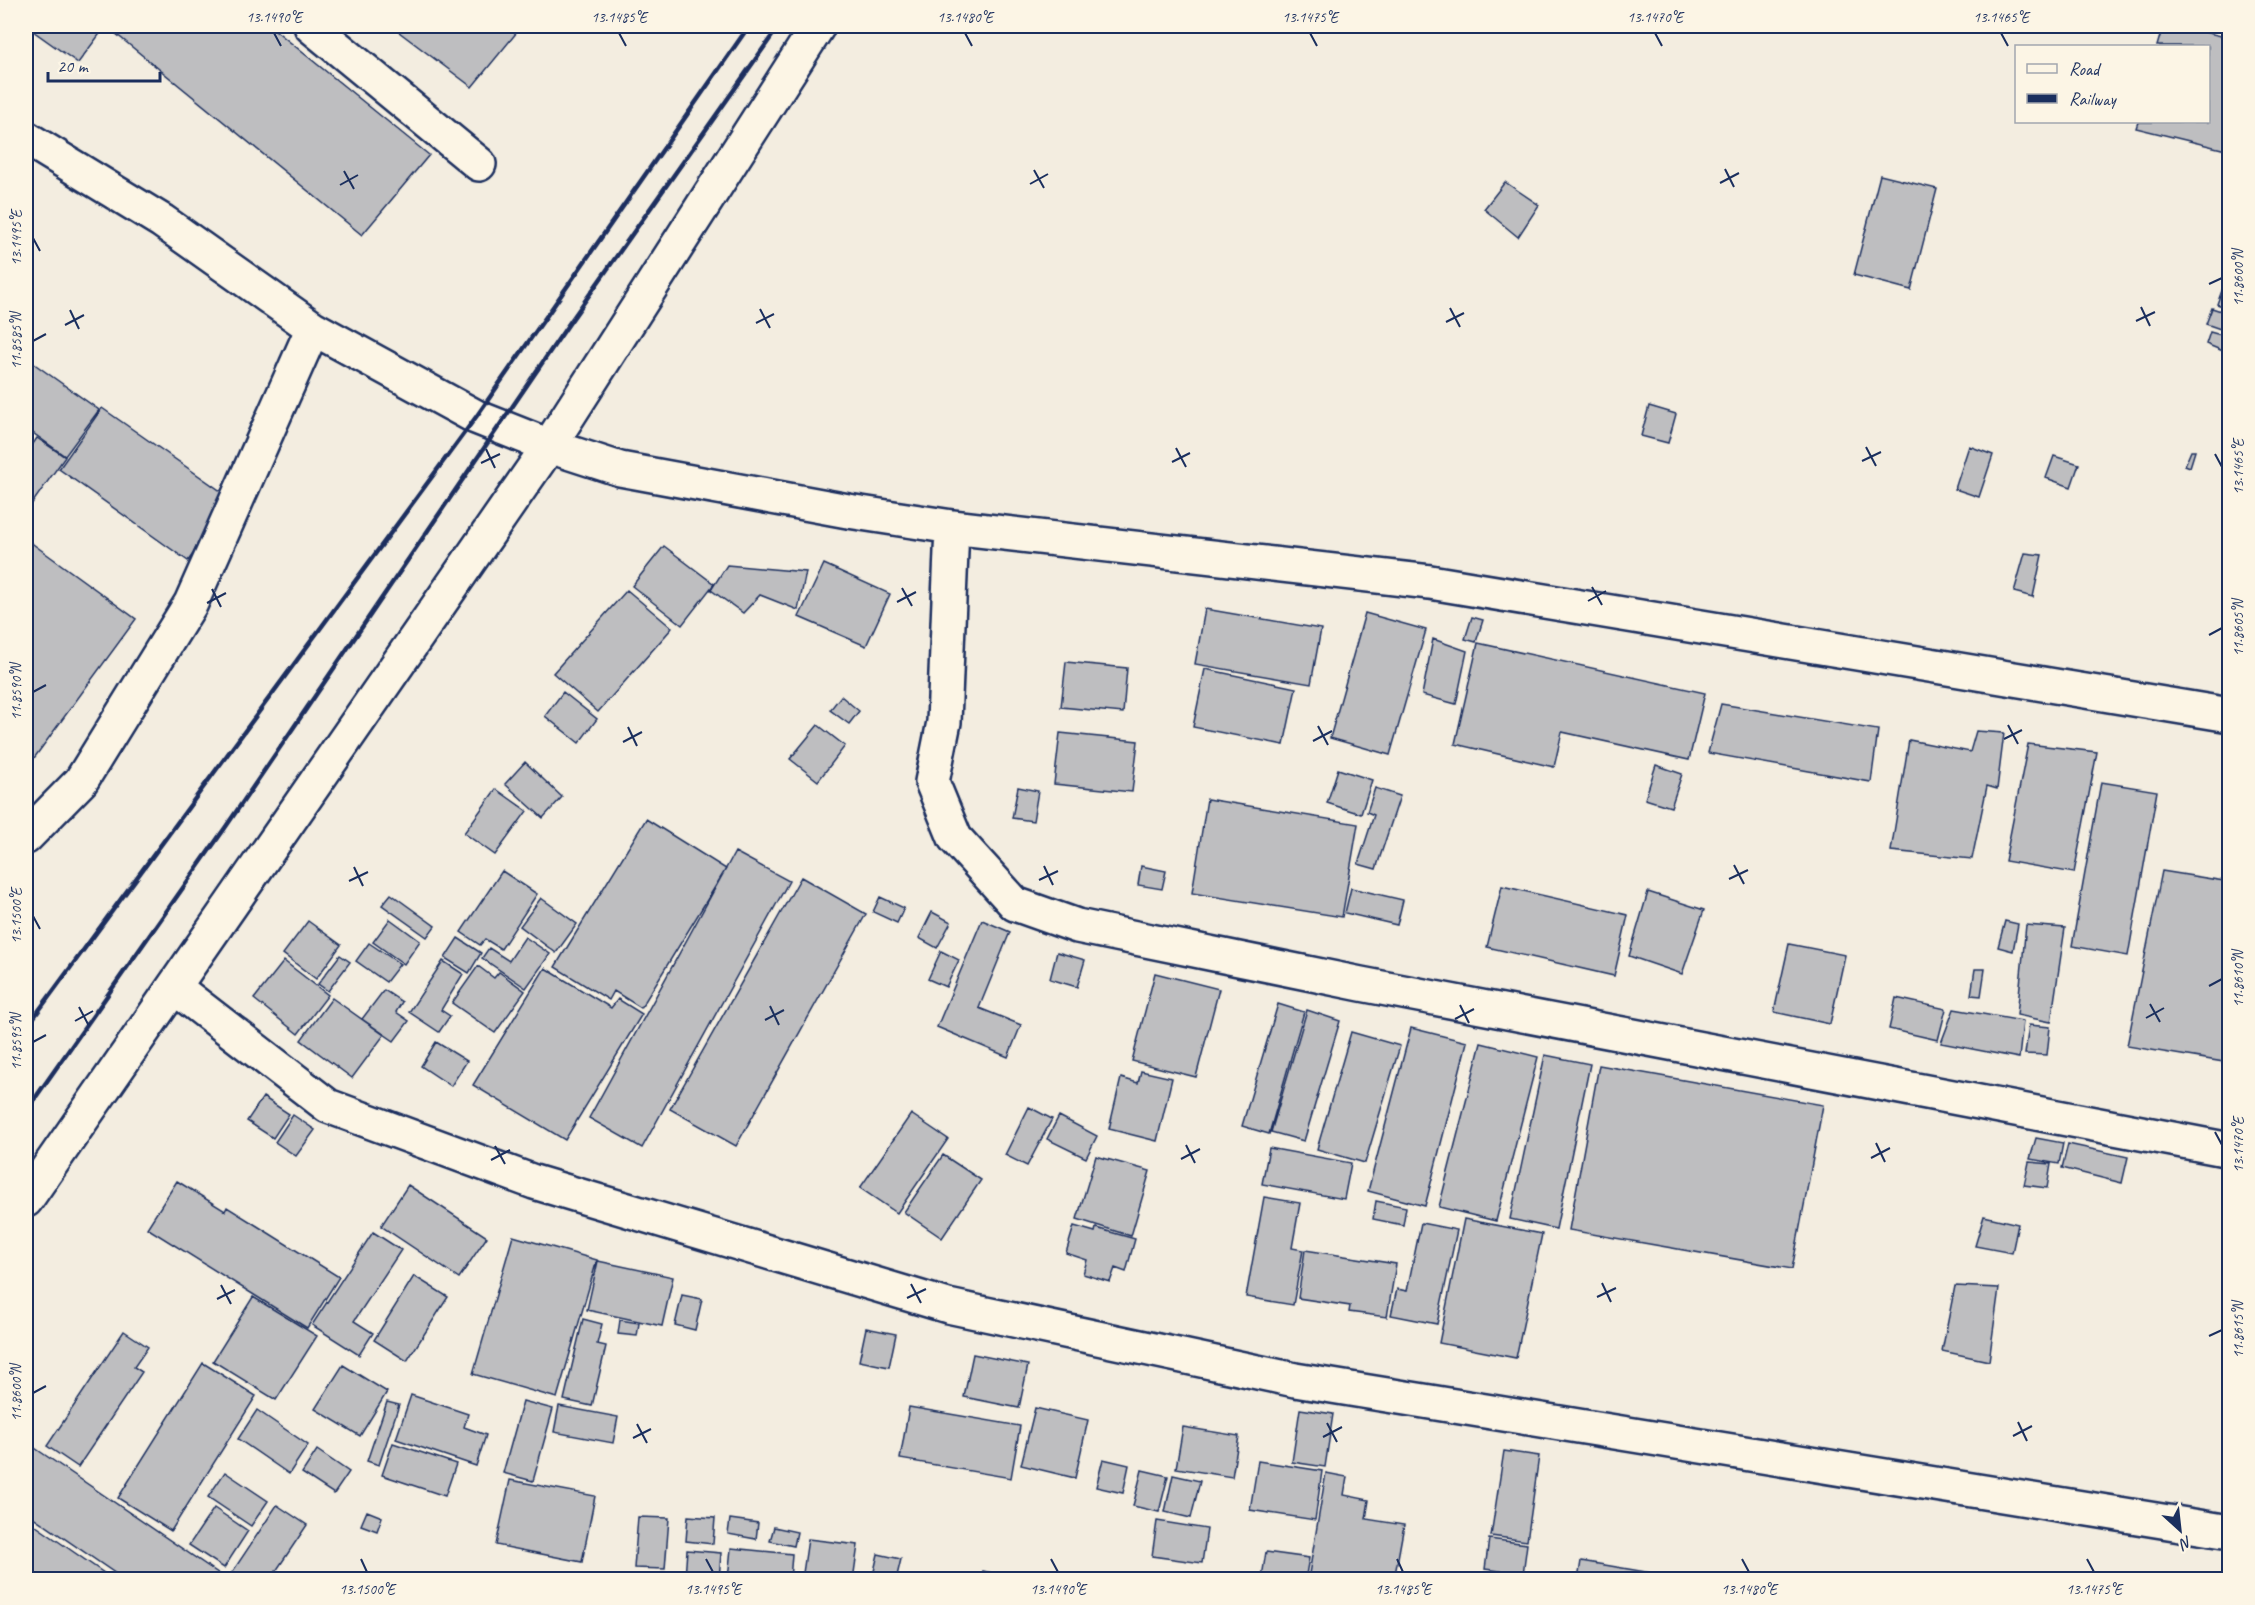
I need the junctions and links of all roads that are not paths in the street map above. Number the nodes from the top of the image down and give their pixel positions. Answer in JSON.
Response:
{"nodes":[{"id":1,"x":311,"y":26,"type":"edge"},
{"id":2,"x":819,"y":26,"type":"edge"},
{"id":3,"x":26,"y":138,"type":"edge"},
{"id":4,"x":479,"y":164,"type":"dead end"},
{"id":5,"x":312,"y":328,"type":"junction"},
{"id":6,"x":549,"y":446,"type":"junction"},
{"id":7,"x":952,"y":526,"type":"junction"},
{"id":8,"x":2229,"y":715,"type":"edge"},
{"id":9,"x":26,"y":837,"type":"edge"},
{"id":10,"x":174,"y":987,"type":"junction"},
{"id":11,"x":2229,"y":1150,"type":"edge"},
{"id":12,"x":26,"y":1200,"type":"edge"},
{"id":13,"x":2229,"y":1532,"type":"edge"}],
"edges":[{"from":1,"to":4,"type":"street"},
{"from":2,"to":6,"type":"street"},
{"from":3,"to":5,"type":"street"},
{"from":5,"to":6,"type":"street"},
{"from":5,"to":9,"type":"street"},
{"from":6,"to":7,"type":"street"},
{"from":6,"to":10,"type":"street"},
{"from":7,"to":8,"type":"street"},
{"from":7,"to":11,"type":"street"},
{"from":10,"to":12,"type":"street"},
{"from":10,"to":13,"type":"street"}]}
